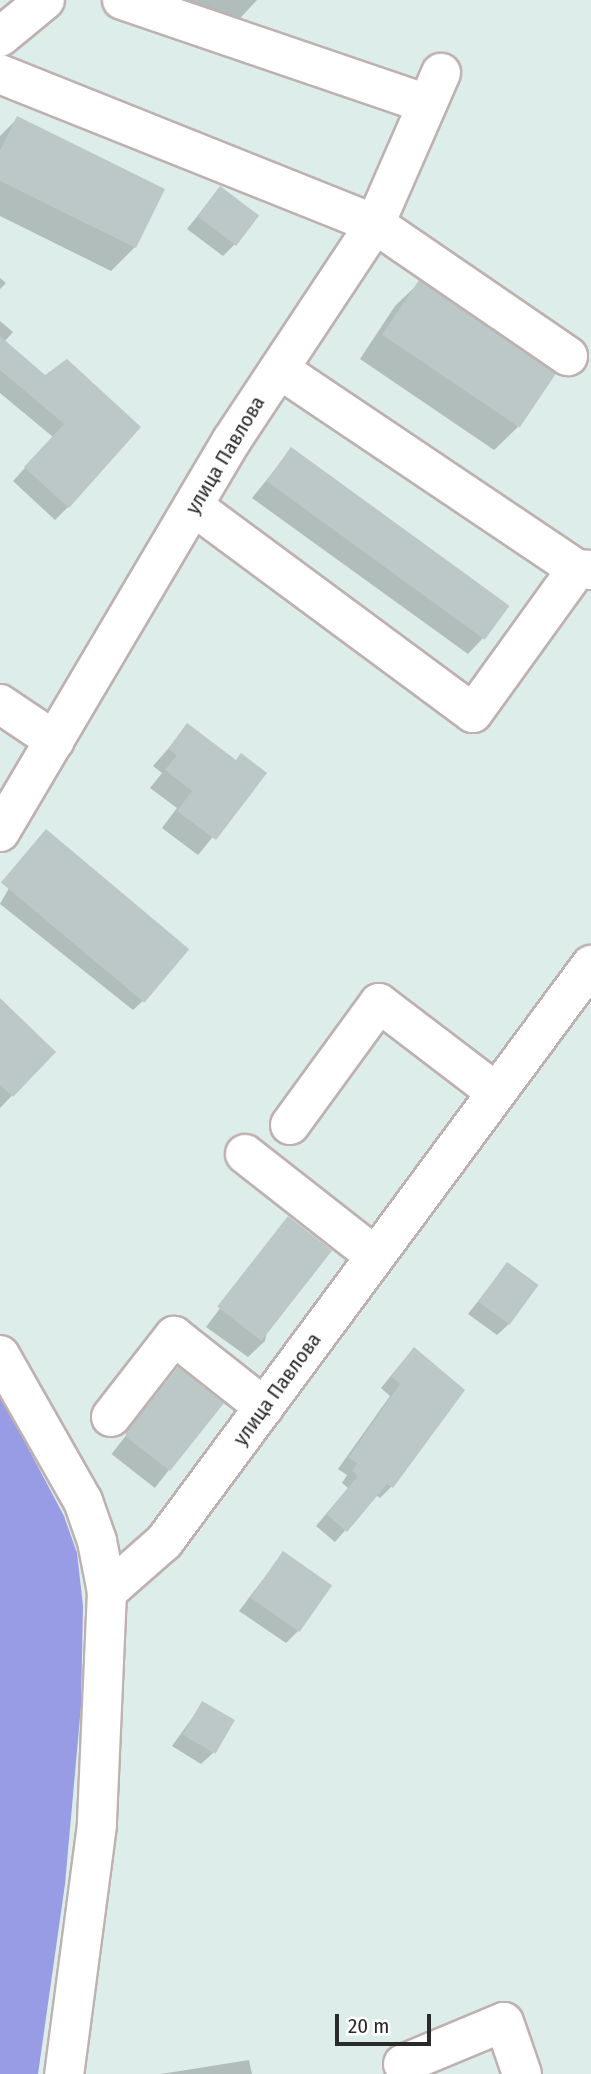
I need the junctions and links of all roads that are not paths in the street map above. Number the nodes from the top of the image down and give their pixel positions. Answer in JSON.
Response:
{"nodes":[{"id":1,"x":45,"y":0,"type":"edge"},
{"id":2,"x":121,"y":0,"type":"edge"},
{"id":3,"x":0,"y":37,"type":"edge"},
{"id":4,"x":0,"y":74,"type":"edge"},
{"id":5,"x":375,"y":224,"type":"junction"},
{"id":6,"x":568,"y":356,"type":"dead end"},
{"id":7,"x":279,"y":369,"type":"junction"},
{"id":8,"x":193,"y":506,"type":"junction"},
{"id":9,"x":584,"y":570,"type":"edge"},
{"id":10,"x":0,"y":704,"type":"edge"},
{"id":11,"x":55,"y":741,"type":"junction"},
{"id":12,"x":0,"y":832,"type":"edge"},
{"id":13,"x":591,"y":965,"type":"edge"},
{"id":14,"x":496,"y":1092,"type":"junction"},
{"id":15,"x":290,"y":1125,"type":"dead end"},
{"id":16,"x":245,"y":1154,"type":"dead end"},
{"id":17,"x":375,"y":1256,"type":"junction"},
{"id":18,"x":0,"y":1355,"type":"edge"},
{"id":19,"x":264,"y":1408,"type":"junction"},
{"id":20,"x":111,"y":1417,"type":"dead end"},
{"id":21,"x":107,"y":1592,"type":"junction"},
{"id":22,"x":402,"y":2064,"type":"dead end"},
{"id":23,"x":64,"y":2074,"type":"edge"},
{"id":24,"x":522,"y":2074,"type":"edge"}],
"edges":[{"from":1,"to":3,"type":"street"},
{"from":2,"to":5,"type":"street","name":"улица Павлова"},
{"from":4,"to":5,"type":"street"},
{"from":5,"to":6,"type":"street"},
{"from":5,"to":7,"type":"street","name":"улица Павлова"},
{"from":7,"to":8,"type":"street","name":"улица Павлова"},
{"from":7,"to":9,"type":"street"},
{"from":8,"to":9,"type":"street"},
{"from":8,"to":11,"type":"street","name":"улица Павлова"},
{"from":10,"to":11,"type":"street"},
{"from":11,"to":12,"type":"street","name":"улица Павлова"},
{"from":13,"to":14,"type":"street","name":"улица Павлова"},
{"from":14,"to":15,"type":"street"},
{"from":14,"to":17,"type":"street","name":"улица Павлова"},
{"from":16,"to":17,"type":"street"},
{"from":17,"to":19,"type":"street","name":"улица Павлова"},
{"from":18,"to":21,"type":"street"},
{"from":19,"to":20,"type":"street"},
{"from":19,"to":21,"type":"street","name":"улица Павлова"},
{"from":21,"to":23,"type":"street"},
{"from":22,"to":24,"type":"street"}]}
